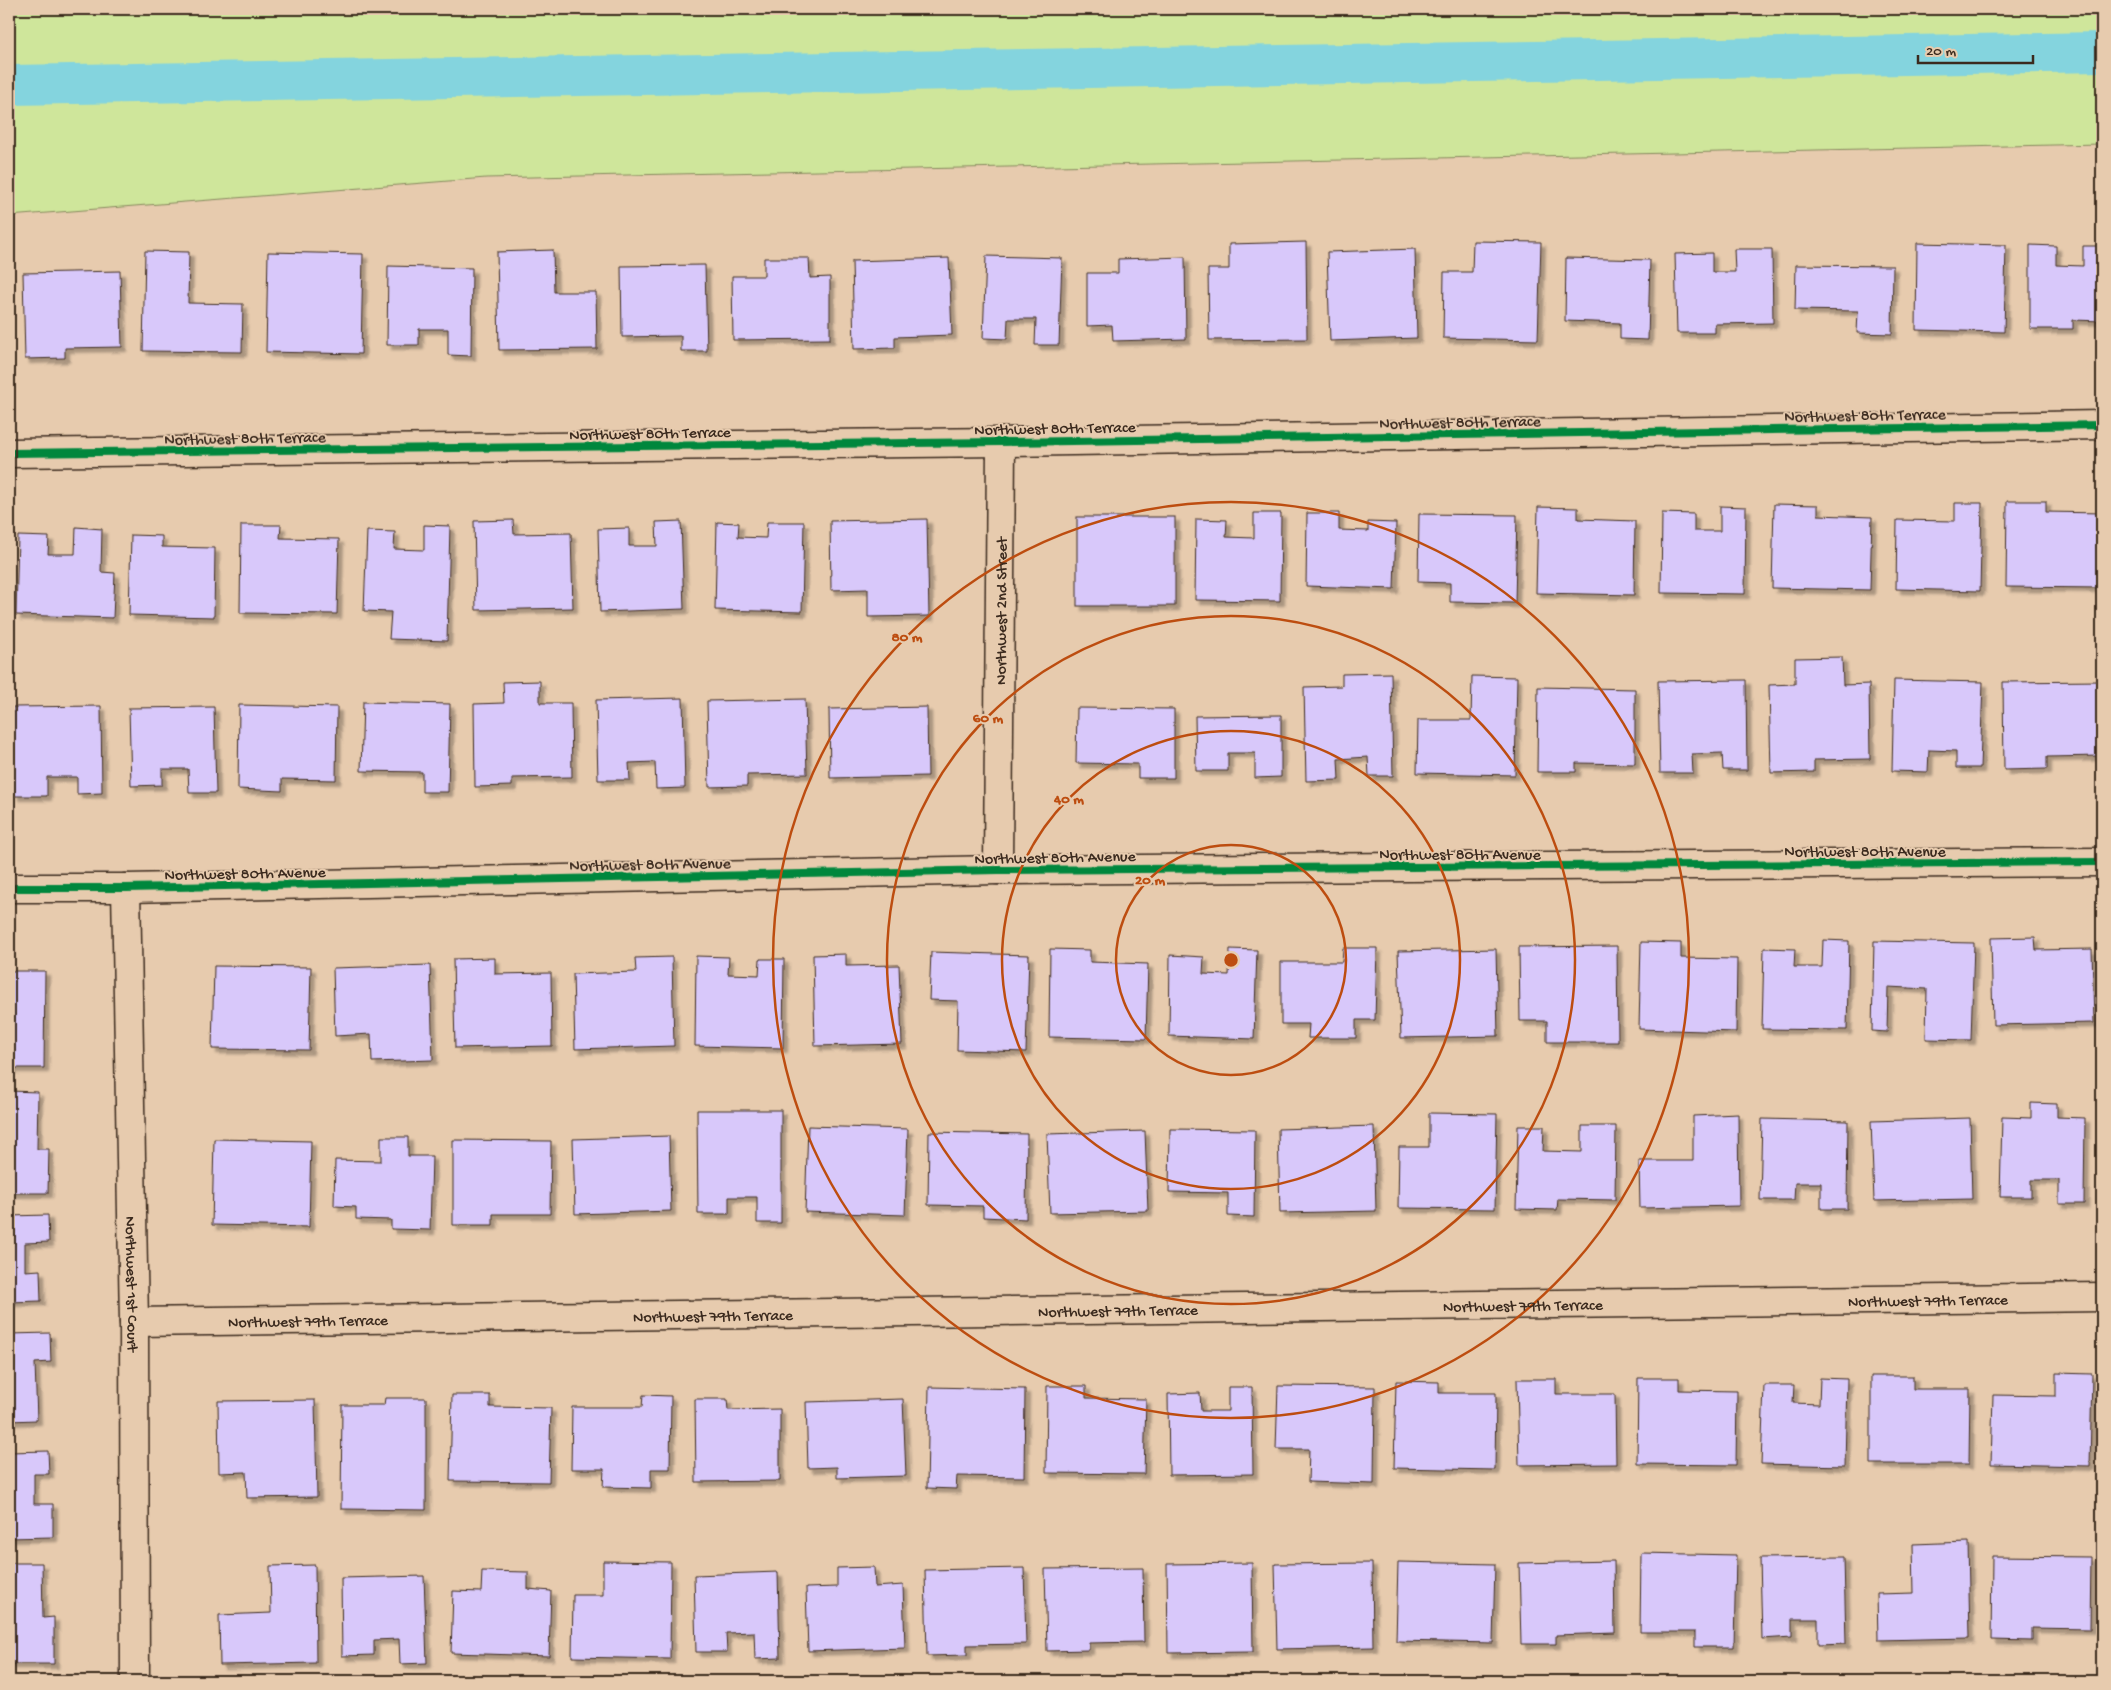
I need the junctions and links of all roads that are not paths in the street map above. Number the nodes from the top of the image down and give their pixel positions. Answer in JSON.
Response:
{"nodes":[{"id":1,"x":2102,"y":424,"type":"edge"},
{"id":2,"x":1001,"y":442,"type":"junction"},
{"id":3,"x":9,"y":454,"type":"edge"},
{"id":4,"x":2102,"y":862,"type":"edge"},
{"id":5,"x":998,"y":870,"type":"junction"},
{"id":6,"x":9,"y":888,"type":"edge"},
{"id":7,"x":126,"y":888,"type":"junction"},
{"id":8,"x":2102,"y":1297,"type":"edge"},
{"id":9,"x":134,"y":1322,"type":"junction"},
{"id":10,"x":135,"y":1681,"type":"edge"}],
"edges":[{"from":1,"to":2,"type":"street","name":"Northwest 80th Terrace"},
{"from":2,"to":3,"type":"street","name":"Northwest 80th Terrace"},
{"from":2,"to":5,"type":"street","name":"Northwest 2nd Street"},
{"from":4,"to":5,"type":"street","name":"Northwest 80th Avenue"},
{"from":5,"to":7,"type":"street","name":"Northwest 80th Avenue"},
{"from":6,"to":7,"type":"street","name":"Northwest 80th Avenue"},
{"from":7,"to":9,"type":"street","name":"Northwest 1st Court"},
{"from":8,"to":9,"type":"street","name":"Northwest 79th Terrace"},
{"from":9,"to":10,"type":"street","name":"Northwest 1st Court"}]}
